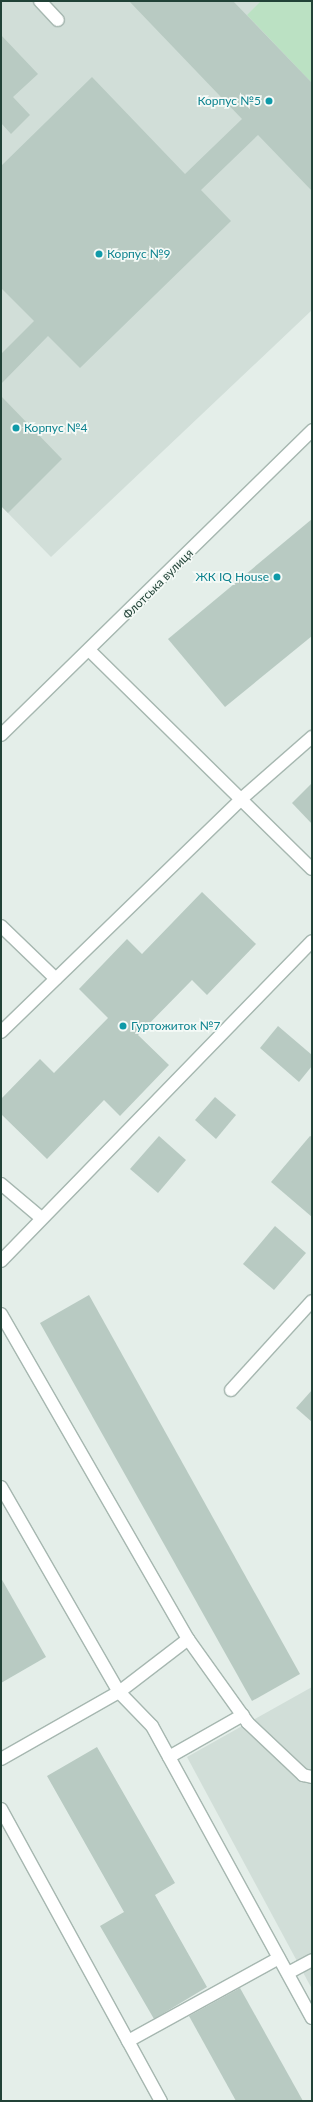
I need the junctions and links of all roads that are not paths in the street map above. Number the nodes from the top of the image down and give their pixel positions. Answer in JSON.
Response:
{"nodes":[{"id":1,"x":40,"y":1,"type":"edge"},
{"id":2,"x":58,"y":20,"type":"dead end"},
{"id":3,"x":312,"y":430,"type":"edge"},
{"id":4,"x":90,"y":651,"type":"junction"},
{"id":5,"x":1,"y":735,"type":"edge"},
{"id":6,"x":312,"y":737,"type":"edge"},
{"id":7,"x":240,"y":800,"type":"junction"},
{"id":8,"x":312,"y":869,"type":"edge"},
{"id":9,"x":1,"y":926,"type":"edge"},
{"id":10,"x":312,"y":941,"type":"edge"},
{"id":11,"x":56,"y":979,"type":"junction"},
{"id":12,"x":1,"y":1032,"type":"edge"},
{"id":13,"x":1,"y":1184,"type":"edge"},
{"id":14,"x":40,"y":1217,"type":"junction"},
{"id":15,"x":1,"y":1261,"type":"edge"},
{"id":16,"x":312,"y":1302,"type":"edge"},
{"id":17,"x":1,"y":1314,"type":"edge"},
{"id":18,"x":231,"y":1390,"type":"dead end"},
{"id":19,"x":1,"y":1487,"type":"edge"},
{"id":20,"x":188,"y":1640,"type":"junction"},
{"id":21,"x":119,"y":1692,"type":"junction"},
{"id":22,"x":243,"y":1715,"type":"junction"},
{"id":23,"x":169,"y":1757,"type":"junction"},
{"id":24,"x":1,"y":1759,"type":"edge"},
{"id":25,"x":312,"y":1777,"type":"edge"},
{"id":26,"x":1,"y":1809,"type":"edge"},
{"id":27,"x":279,"y":1958,"type":"junction"},
{"id":28,"x":312,"y":1960,"type":"edge"},
{"id":29,"x":288,"y":1973,"type":"junction"},
{"id":30,"x":312,"y":2018,"type":"edge"},
{"id":31,"x":128,"y":2041,"type":"junction"},
{"id":32,"x":161,"y":2101,"type":"edge"}],
"edges":[{"from":1,"to":2,"type":"street"},
{"from":3,"to":4,"type":"street","name":"Флотська вулиця"},
{"from":4,"to":5,"type":"street","name":"Флотська вулиця"},
{"from":4,"to":7,"type":"street"},
{"from":6,"to":7,"type":"street"},
{"from":7,"to":8,"type":"street"},
{"from":7,"to":11,"type":"street"},
{"from":9,"to":11,"type":"street"},
{"from":10,"to":14,"type":"street"},
{"from":11,"to":12,"type":"street"},
{"from":13,"to":14,"type":"street"},
{"from":14,"to":15,"type":"street"},
{"from":16,"to":18,"type":"street"},
{"from":17,"to":20,"type":"street"},
{"from":19,"to":21,"type":"street"},
{"from":20,"to":21,"type":"street"},
{"from":20,"to":22,"type":"street"},
{"from":21,"to":23,"type":"street"},
{"from":21,"to":24,"type":"street"},
{"from":22,"to":23,"type":"street"},
{"from":22,"to":25,"type":"street"},
{"from":23,"to":27,"type":"street"},
{"from":26,"to":31,"type":"street"},
{"from":27,"to":29,"type":"street"},
{"from":27,"to":31,"type":"street"},
{"from":28,"to":29,"type":"street"},
{"from":29,"to":30,"type":"street"},
{"from":31,"to":32,"type":"street"}]}
